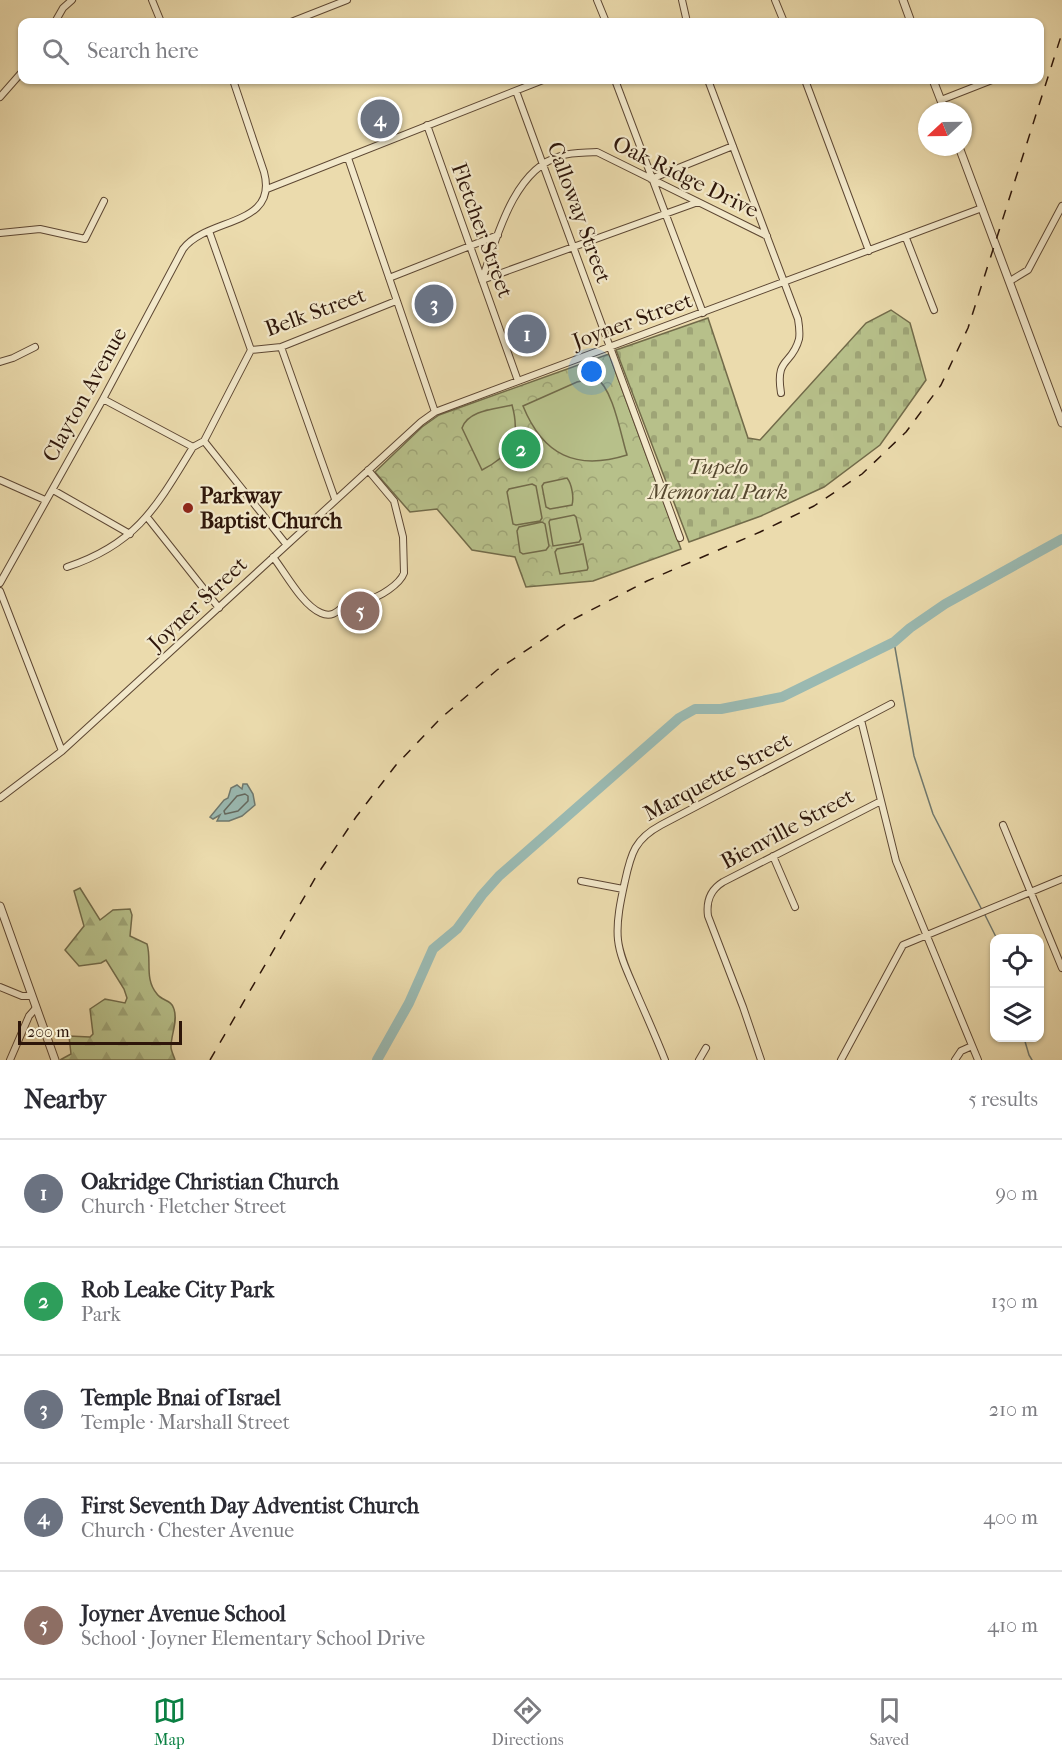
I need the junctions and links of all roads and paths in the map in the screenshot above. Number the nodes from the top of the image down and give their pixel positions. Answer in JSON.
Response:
{"nodes":[{"id":1,"x":72,"y":0,"type":"edge"},
{"id":2,"x":152,"y":0,"type":"edge"},
{"id":3,"x":346,"y":0,"type":"edge"},
{"id":4,"x":597,"y":0,"type":"edge"},
{"id":5,"x":682,"y":0,"type":"edge"},
{"id":6,"x":776,"y":0,"type":"edge"},
{"id":7,"x":903,"y":0,"type":"edge"},
{"id":8,"x":57,"y":18,"type":"edge"},
{"id":9,"x":159,"y":18,"type":"edge"},
{"id":10,"x":301,"y":18,"type":"edge"},
{"id":11,"x":604,"y":18,"type":"edge"},
{"id":12,"x":684,"y":18,"type":"edge"},
{"id":13,"x":783,"y":18,"type":"edge"},
{"id":14,"x":910,"y":18,"type":"edge"},
{"id":15,"x":18,"y":77,"type":"edge"},
{"id":16,"x":234,"y":84,"type":"edge"},
{"id":17,"x":533,"y":84,"type":"edge"},
{"id":18,"x":616,"y":84,"type":"edge"},
{"id":19,"x":710,"y":84,"type":"edge"},
{"id":20,"x":806,"y":84,"type":"edge"},
{"id":21,"x":935,"y":84,"type":"edge"},
{"id":22,"x":982,"y":84,"type":"edge"},
{"id":23,"x":516,"y":91,"type":"junction"},
{"id":24,"x":0,"y":97,"type":"edge"},
{"id":25,"x":941,"y":100,"type":"joint"},
{"id":26,"x":427,"y":125,"type":"junction"},
{"id":27,"x":733,"y":146,"type":"junction"},
{"id":28,"x":962,"y":156,"type":"edge"},
{"id":29,"x":348,"y":158,"type":"junction"},
{"id":30,"x":543,"y":164,"type":"junction"},
{"id":31,"x":651,"y":179,"type":"junction"},
{"id":32,"x":267,"y":189,"type":"junction"},
{"id":33,"x":104,"y":201,"type":"dead end"},
{"id":34,"x":698,"y":202,"type":"junction"},
{"id":35,"x":1062,"y":206,"type":"edge"},
{"id":36,"x":982,"y":208,"type":"junction"},
{"id":37,"x":665,"y":214,"type":"junction"},
{"id":38,"x":209,"y":231,"type":"junction"},
{"id":39,"x":0,"y":233,"type":"edge"},
{"id":40,"x":498,"y":235,"type":"junction"},
{"id":41,"x":766,"y":236,"type":"junction"},
{"id":42,"x":906,"y":238,"type":"junction"},
{"id":43,"x":470,"y":247,"type":"junction"},
{"id":44,"x":574,"y":247,"type":"junction"},
{"id":45,"x":869,"y":251,"type":"junction"},
{"id":46,"x":389,"y":278,"type":"junction"},
{"id":47,"x":482,"y":280,"type":"junction"},
{"id":48,"x":1010,"y":281,"type":"junction"},
{"id":49,"x":784,"y":284,"type":"junction"},
{"id":50,"x":396,"y":300,"type":"junction"},
{"id":51,"x":934,"y":310,"type":"dead end"},
{"id":52,"x":703,"y":313,"type":"junction"},
{"id":53,"x":35,"y":347,"type":"dead end"},
{"id":54,"x":281,"y":347,"type":"junction"},
{"id":55,"x":611,"y":347,"type":"junction"},
{"id":56,"x":251,"y":350,"type":"junction"},
{"id":57,"x":0,"y":362,"type":"edge"},
{"id":58,"x":518,"y":381,"type":"junction"},
{"id":59,"x":781,"y":393,"type":"dead end"},
{"id":60,"x":103,"y":399,"type":"junction"},
{"id":61,"x":435,"y":412,"type":"junction"},
{"id":62,"x":1062,"y":423,"type":"edge"},
{"id":63,"x":204,"y":441,"type":"junction"},
{"id":64,"x":193,"y":447,"type":"junction"},
{"id":65,"x":368,"y":470,"type":"junction"},
{"id":66,"x":0,"y":480,"type":"edge"},
{"id":67,"x":53,"y":490,"type":"junction"},
{"id":68,"x":335,"y":499,"type":"junction"},
{"id":69,"x":45,"y":500,"type":"junction"},
{"id":70,"x":147,"y":517,"type":"junction"},
{"id":71,"x":130,"y":534,"type":"junction"},
{"id":72,"x":680,"y":538,"type":"dead end"},
{"id":73,"x":286,"y":544,"type":"junction"},
{"id":74,"x":273,"y":557,"type":"junction"},
{"id":75,"x":67,"y":567,"type":"dead end"},
{"id":76,"x":0,"y":583,"type":"edge"},
{"id":77,"x":0,"y":591,"type":"edge"},
{"id":78,"x":219,"y":608,"type":"junction"},
{"id":79,"x":891,"y":704,"type":"dead end"},
{"id":80,"x":861,"y":720,"type":"junction"},
{"id":81,"x":62,"y":751,"type":"junction"},
{"id":82,"x":0,"y":798,"type":"edge"},
{"id":83,"x":881,"y":801,"type":"junction"},
{"id":84,"x":1003,"y":825,"type":"dead end"},
{"id":85,"x":773,"y":856,"type":"junction"},
{"id":86,"x":1062,"y":879,"type":"edge"},
{"id":87,"x":581,"y":881,"type":"dead end"},
{"id":88,"x":623,"y":889,"type":"junction"},
{"id":89,"x":1030,"y":891,"type":"junction"},
{"id":90,"x":795,"y":907,"type":"dead end"},
{"id":91,"x":1,"y":910,"type":"edge"},
{"id":92,"x":926,"y":935,"type":"junction"},
{"id":93,"x":1062,"y":968,"type":"edge"},
{"id":94,"x":0,"y":987,"type":"edge"},
{"id":95,"x":32,"y":996,"type":"junction"},
{"id":96,"x":36,"y":1008,"type":"junction"},
{"id":97,"x":972,"y":1046,"type":"junction"},
{"id":98,"x":706,"y":1048,"type":"dead end"},
{"id":99,"x":10,"y":1060,"type":"edge"},
{"id":100,"x":55,"y":1060,"type":"edge"},
{"id":101,"x":665,"y":1060,"type":"edge"},
{"id":102,"x":699,"y":1060,"type":"edge"},
{"id":103,"x":761,"y":1060,"type":"edge"},
{"id":104,"x":841,"y":1060,"type":"edge"},
{"id":105,"x":955,"y":1060,"type":"edge"},
{"id":106,"x":978,"y":1060,"type":"edge"}],
"edges":[{"from":1,"to":8,"type":"street"},
{"from":2,"to":9,"type":"street"},
{"from":3,"to":10,"type":"street"},
{"from":4,"to":11,"type":"street"},
{"from":5,"to":12,"type":"street"},
{"from":6,"to":13,"type":"street"},
{"from":7,"to":14,"type":"street"},
{"from":15,"to":24,"type":"street"},
{"from":16,"to":32,"type":"street"},
{"from":17,"to":23,"type":"street"},
{"from":18,"to":31,"type":"street"},
{"from":19,"to":27,"type":"street"},
{"from":20,"to":45,"type":"street"},
{"from":21,"to":25,"type":"street"},
{"from":22,"to":25,"type":"street"},
{"from":23,"to":26,"type":"street"},
{"from":23,"to":30,"type":"street","name":"Calloway Street"},
{"from":26,"to":29,"type":"street"},
{"from":26,"to":43,"type":"street","name":"Fletcher Street"},
{"from":27,"to":31,"type":"street"},
{"from":27,"to":41,"type":"street"},
{"from":28,"to":36,"type":"street"},
{"from":29,"to":32,"type":"street"},
{"from":29,"to":46,"type":"street"},
{"from":30,"to":31,"type":"street","name":"Oak Ridge Drive"},
{"from":30,"to":40,"type":"street","name":"Oak Ridge Drive"},
{"from":30,"to":44,"type":"street","name":"Calloway Street"},
{"from":31,"to":34,"type":"street","name":"Oak Ridge Drive"},
{"from":31,"to":37,"type":"street"},
{"from":32,"to":38,"type":"street","name":"Clayton Avenue"},
{"from":33,"to":39,"type":"street"},
{"from":34,"to":37,"type":"street"},
{"from":34,"to":41,"type":"street","name":"Oak Ridge Drive"},
{"from":35,"to":48,"type":"street"},
{"from":36,"to":42,"type":"street","name":"Joyner Street"},
{"from":36,"to":48,"type":"street"},
{"from":37,"to":44,"type":"street"},
{"from":37,"to":52,"type":"street"},
{"from":38,"to":56,"type":"street"},
{"from":38,"to":60,"type":"street","name":"Clayton Avenue"},
{"from":40,"to":43,"type":"street"},
{"from":40,"to":47,"type":"street","name":"Oak Ridge Drive"},
{"from":41,"to":49,"type":"street"},
{"from":42,"to":45,"type":"street","name":"Joyner Street"},
{"from":42,"to":51,"type":"street"},
{"from":43,"to":46,"type":"street"},
{"from":43,"to":47,"type":"street","name":"Fletcher Street"},
{"from":44,"to":47,"type":"street"},
{"from":44,"to":55,"type":"street","name":"Calloway Street"},
{"from":45,"to":49,"type":"street","name":"Joyner Street"},
{"from":46,"to":50,"type":"street"},
{"from":47,"to":58,"type":"street","name":"Fletcher Street"},
{"from":48,"to":62,"type":"street"},
{"from":49,"to":52,"type":"street","name":"Joyner Street"},
{"from":49,"to":59,"type":"street"},
{"from":50,"to":54,"type":"street","name":"Belk Street"},
{"from":50,"to":61,"type":"street"},
{"from":52,"to":55,"type":"street","name":"Joyner Street"},
{"from":53,"to":57,"type":"street"},
{"from":54,"to":56,"type":"street","name":"Belk Street"},
{"from":54,"to":68,"type":"street"},
{"from":55,"to":58,"type":"street","name":"Joyner Street"},
{"from":55,"to":72,"type":"street","name":"Calloway Street"},
{"from":56,"to":63,"type":"street","name":"Belk Street"},
{"from":58,"to":61,"type":"street","name":"Joyner Street"},
{"from":60,"to":64,"type":"street"},
{"from":60,"to":67,"type":"street","name":"Clayton Avenue"},
{"from":61,"to":65,"type":"street","name":"Joyner Street"},
{"from":63,"to":64,"type":"street"},
{"from":63,"to":73,"type":"street"},
{"from":64,"to":70,"type":"street"},
{"from":65,"to":68,"type":"street","name":"Joyner Street"},
{"from":65,"to":74,"type":"street"},
{"from":66,"to":69,"type":"street"},
{"from":67,"to":69,"type":"street","name":"Clayton Avenue"},
{"from":67,"to":71,"type":"street"},
{"from":68,"to":73,"type":"street","name":"Joyner Street"},
{"from":69,"to":76,"type":"street","name":"Clayton Avenue"},
{"from":70,"to":71,"type":"street"},
{"from":70,"to":78,"type":"street"},
{"from":71,"to":75,"type":"street"},
{"from":73,"to":74,"type":"street","name":"Joyner Street"},
{"from":74,"to":78,"type":"street","name":"Joyner Street"},
{"from":77,"to":81,"type":"street"},
{"from":78,"to":81,"type":"street","name":"Joyner Street"},
{"from":79,"to":80,"type":"street","name":"Marquette Street"},
{"from":80,"to":83,"type":"street"},
{"from":80,"to":88,"type":"street","name":"Marquette Street"},
{"from":81,"to":82,"type":"street","name":"Joyner Street"},
{"from":83,"to":85,"type":"street","name":"Bienville Street"},
{"from":83,"to":92,"type":"street"},
{"from":84,"to":89,"type":"street"},
{"from":85,"to":90,"type":"street"},
{"from":85,"to":103,"type":"street","name":"Bienville Street"},
{"from":86,"to":89,"type":"street"},
{"from":87,"to":88,"type":"street"},
{"from":88,"to":101,"type":"street","name":"Marquette Street"},
{"from":89,"to":92,"type":"street"},
{"from":89,"to":93,"type":"street"},
{"from":91,"to":95,"type":"street"},
{"from":92,"to":97,"type":"street"},
{"from":92,"to":104,"type":"street"},
{"from":94,"to":95,"type":"street"},
{"from":95,"to":96,"type":"street"},
{"from":96,"to":99,"type":"street"},
{"from":96,"to":100,"type":"street"},
{"from":97,"to":105,"type":"street"},
{"from":97,"to":106,"type":"street"},
{"from":98,"to":102,"type":"street"}]}
